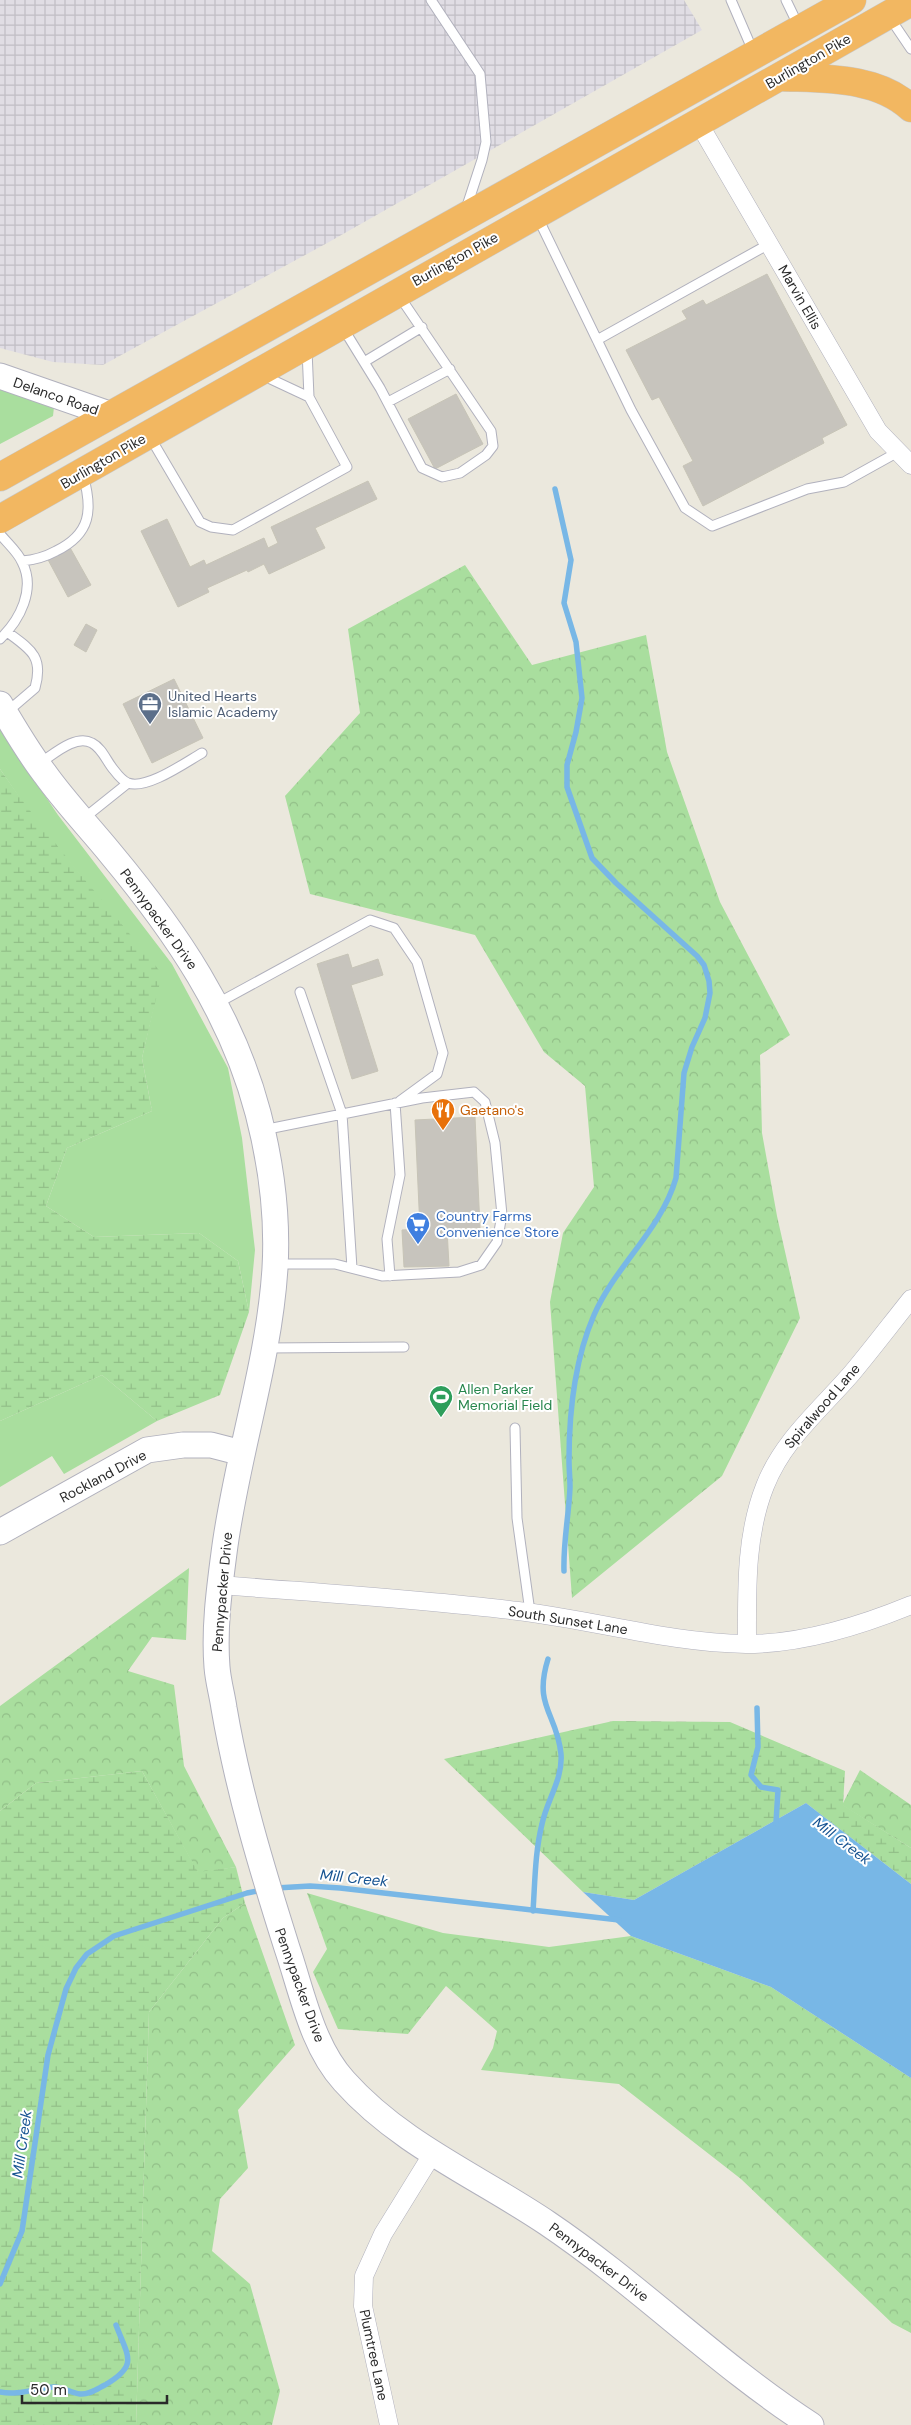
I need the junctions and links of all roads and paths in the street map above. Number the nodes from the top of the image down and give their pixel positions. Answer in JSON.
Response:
{"nodes":[{"id":1,"x":431,"y":0,"type":"edge"},
{"id":2,"x":730,"y":0,"type":"edge"},
{"id":3,"x":786,"y":0,"type":"edge"},
{"id":4,"x":852,"y":0,"type":"edge"},
{"id":5,"x":900,"y":9,"type":"edge"},
{"id":6,"x":800,"y":29,"type":"junction"},
{"id":7,"x":911,"y":49,"type":"edge"},
{"id":8,"x":755,"y":56,"type":"junction"},
{"id":9,"x":780,"y":77,"type":"junction"},
{"id":10,"x":911,"y":108,"type":"edge"},
{"id":11,"x":698,"y":122,"type":"junction"},
{"id":12,"x":536,"y":214,"type":"junction"},
{"id":13,"x":462,"y":219,"type":"junction"},
{"id":14,"x":769,"y":244,"type":"junction"},
{"id":15,"x":397,"y":292,"type":"junction"},
{"id":16,"x":342,"y":326,"type":"junction"},
{"id":17,"x":422,"y":327,"type":"junction"},
{"id":18,"x":597,"y":340,"type":"junction"},
{"id":19,"x":306,"y":345,"type":"junction"},
{"id":20,"x":364,"y":362,"type":"junction"},
{"id":21,"x":450,"y":369,"type":"junction"},
{"id":22,"x":258,"y":373,"type":"junction"},
{"id":23,"x":0,"y":376,"type":"edge"},
{"id":24,"x":310,"y":397,"type":"junction"},
{"id":25,"x":388,"y":402,"type":"junction"},
{"id":26,"x":112,"y":415,"type":"junction"},
{"id":27,"x":149,"y":435,"type":"junction"},
{"id":28,"x":898,"y":452,"type":"junction"},
{"id":29,"x":911,"y":465,"type":"edge"},
{"id":30,"x":82,"y":472,"type":"junction"},
{"id":31,"x":0,"y":478,"type":"edge"},
{"id":32,"x":0,"y":519,"type":"edge"},
{"id":33,"x":0,"y":534,"type":"edge"},
{"id":34,"x":22,"y":561,"type":"junction"},
{"id":35,"x":3,"y":636,"type":"edge"},
{"id":36,"x":3,"y":709,"type":"edge"},
{"id":37,"x":202,"y":752,"type":"dead end"},
{"id":38,"x":38,"y":765,"type":"junction"},
{"id":39,"x":128,"y":783,"type":"junction"},
{"id":40,"x":82,"y":820,"type":"junction"},
{"id":41,"x":300,"y":992,"type":"dead end"},
{"id":42,"x":216,"y":1004,"type":"junction"},
{"id":43,"x":395,"y":1103,"type":"junction"},
{"id":44,"x":342,"y":1114,"type":"junction"},
{"id":45,"x":262,"y":1130,"type":"junction"},
{"id":46,"x":275,"y":1264,"type":"junction"},
{"id":47,"x":352,"y":1268,"type":"junction"},
{"id":48,"x":390,"y":1276,"type":"junction"},
{"id":49,"x":911,"y":1299,"type":"edge"},
{"id":50,"x":404,"y":1347,"type":"dead end"},
{"id":51,"x":264,"y":1348,"type":"junction"},
{"id":52,"x":515,"y":1428,"type":"dead end"},
{"id":53,"x":242,"y":1453,"type":"junction"},
{"id":54,"x":0,"y":1532,"type":"edge"},
{"id":55,"x":220,"y":1585,"type":"junction"},
{"id":56,"x":911,"y":1605,"type":"edge"},
{"id":57,"x":530,"y":1612,"type":"junction"},
{"id":58,"x":747,"y":1644,"type":"junction"},
{"id":59,"x":433,"y":2153,"type":"junction"},
{"id":60,"x":389,"y":2425,"type":"edge"},
{"id":61,"x":810,"y":2425,"type":"edge"}],
"edges":[{"from":1,"to":13,"type":"lane"},
{"from":2,"to":8,"type":"lane"},
{"from":3,"to":6,"type":"lane"},
{"from":4,"to":6,"type":"highway"},
{"from":5,"to":7,"type":"lane"},
{"from":5,"to":9,"type":"highway","name":"Burlington Pike"},
{"from":6,"to":8,"type":"highway"},
{"from":8,"to":13,"type":"highway"},
{"from":9,"to":10,"type":"highway"},
{"from":9,"to":11,"type":"highway","name":"Burlington Pike"},
{"from":11,"to":12,"type":"highway","name":"Burlington Pike"},
{"from":11,"to":14,"type":"street","name":"Marvin Ellis"},
{"from":12,"to":15,"type":"highway","name":"Burlington Pike"},
{"from":12,"to":18,"type":"lane"},
{"from":13,"to":26,"type":"highway"},
{"from":14,"to":18,"type":"lane"},
{"from":14,"to":28,"type":"street","name":"Marvin Ellis"},
{"from":15,"to":16,"type":"highway","name":"Burlington Pike"},
{"from":15,"to":17,"type":"lane"},
{"from":16,"to":19,"type":"highway","name":"Burlington Pike"},
{"from":16,"to":20,"type":"lane"},
{"from":17,"to":20,"type":"lane"},
{"from":17,"to":21,"type":"lane"},
{"from":18,"to":28,"type":"lane"},
{"from":19,"to":22,"type":"highway","name":"Burlington Pike"},
{"from":19,"to":24,"type":"lane"},
{"from":20,"to":25,"type":"lane"},
{"from":21,"to":25,"type":"lane"},
{"from":21,"to":25,"type":"lane"},
{"from":22,"to":24,"type":"lane"},
{"from":22,"to":27,"type":"highway","name":"Burlington Pike"},
{"from":23,"to":26,"type":"street","name":"Delanco Road"},
{"from":24,"to":27,"type":"lane"},
{"from":26,"to":31,"type":"highway"},
{"from":27,"to":30,"type":"highway","name":"Burlington Pike"},
{"from":28,"to":29,"type":"street","name":"Marvin Ellis"},
{"from":30,"to":32,"type":"highway","name":"Burlington Pike"},
{"from":30,"to":34,"type":"lane"},
{"from":33,"to":34,"type":"lane"},
{"from":34,"to":35,"type":"lane"},
{"from":35,"to":36,"type":"lane"},
{"from":36,"to":38,"type":"street","name":"Pennypacker Drive"},
{"from":37,"to":39,"type":"lane"},
{"from":38,"to":39,"type":"lane"},
{"from":38,"to":40,"type":"street","name":"Pennypacker Drive"},
{"from":39,"to":40,"type":"lane"},
{"from":40,"to":42,"type":"street","name":"Pennypacker Drive"},
{"from":41,"to":44,"type":"lane"},
{"from":42,"to":43,"type":"lane"},
{"from":42,"to":45,"type":"street","name":"Pennypacker Drive"},
{"from":43,"to":44,"type":"lane"},
{"from":43,"to":48,"type":"lane"},
{"from":43,"to":48,"type":"lane"},
{"from":44,"to":45,"type":"lane"},
{"from":44,"to":47,"type":"lane"},
{"from":45,"to":46,"type":"street","name":"Pennypacker Drive"},
{"from":46,"to":47,"type":"lane"},
{"from":46,"to":51,"type":"street","name":"Pennypacker Drive"},
{"from":47,"to":48,"type":"lane"},
{"from":49,"to":58,"type":"street","name":"Spiralwood Lane"},
{"from":50,"to":51,"type":"lane"},
{"from":51,"to":53,"type":"street","name":"Pennypacker Drive"},
{"from":52,"to":57,"type":"lane"},
{"from":53,"to":54,"type":"street","name":"Rockland Drive"},
{"from":53,"to":55,"type":"street","name":"Pennypacker Drive"},
{"from":55,"to":57,"type":"street","name":"South Sunset Lane"},
{"from":55,"to":59,"type":"street","name":"Pennypacker Drive"},
{"from":56,"to":58,"type":"street","name":"South Sunset Lane"},
{"from":57,"to":58,"type":"street","name":"South Sunset Lane"},
{"from":59,"to":60,"type":"street","name":"Plumtree Lane"},
{"from":59,"to":61,"type":"street","name":"Pennypacker Drive"}]}
